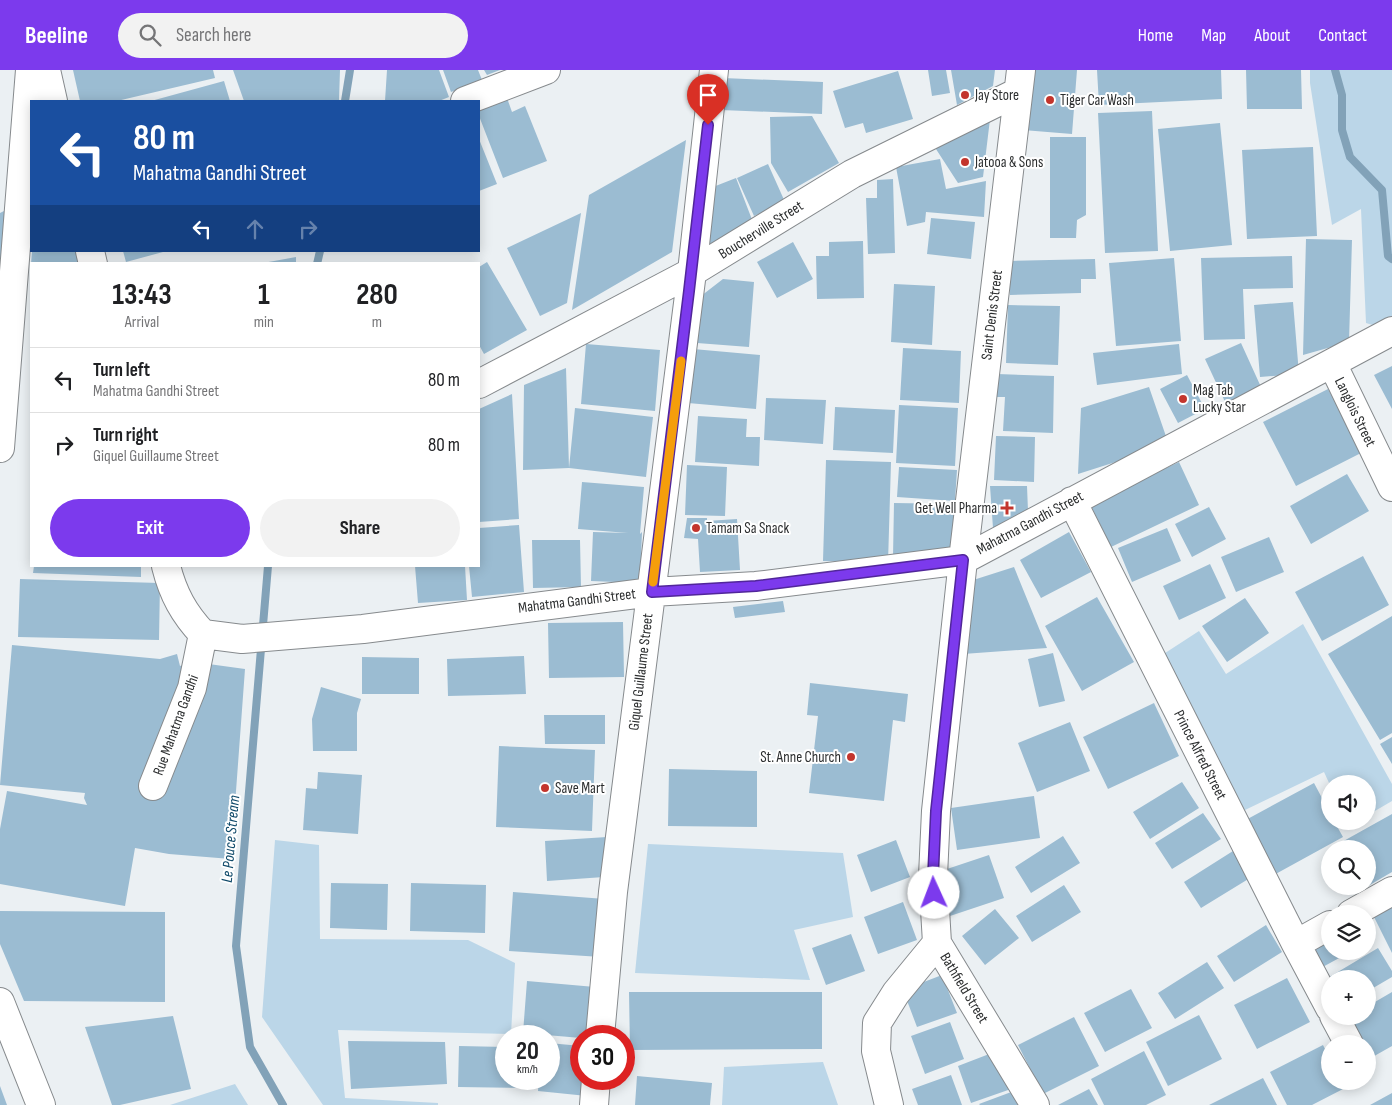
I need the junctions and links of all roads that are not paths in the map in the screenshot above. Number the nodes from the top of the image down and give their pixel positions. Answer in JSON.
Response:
{"nodes":[{"id":1,"x":30,"y":70,"type":"edge"},
{"id":2,"x":46,"y":70,"type":"edge"},
{"id":3,"x":546,"y":70,"type":"edge"},
{"id":4,"x":714,"y":70,"type":"edge"},
{"id":5,"x":1020,"y":81,"type":"edge"},
{"id":6,"x":53,"y":100,"type":"edge"},
{"id":7,"x":468,"y":100,"type":"edge"},
{"id":8,"x":692,"y":272,"type":"junction"},
{"id":9,"x":1388,"y":334,"type":"edge"},
{"id":10,"x":1332,"y":363,"type":"junction"},
{"id":11,"x":480,"y":383,"type":"edge"},
{"id":12,"x":0,"y":448,"type":"edge"},
{"id":13,"x":1392,"y":487,"type":"edge"},
{"id":14,"x":1072,"y":501,"type":"junction"},
{"id":15,"x":963,"y":560,"type":"junction"},
{"id":16,"x":166,"y":567,"type":"edge"},
{"id":17,"x":652,"y":592,"type":"junction"},
{"id":18,"x":203,"y":634,"type":"junction"},
{"id":19,"x":154,"y":786,"type":"dead end"},
{"id":20,"x":1392,"y":891,"type":"edge"},
{"id":21,"x":1367,"y":905,"type":"edge"},
{"id":22,"x":1321,"y":931,"type":"edge"},
{"id":23,"x":937,"y":943,"type":"junction"},
{"id":24,"x":1296,"y":944,"type":"junction"},
{"id":25,"x":1321,"y":991,"type":"edge"},
{"id":26,"x":0,"y":1002,"type":"edge"},
{"id":27,"x":601,"y":1025,"type":"edge"},
{"id":28,"x":595,"y":1090,"type":"edge"},
{"id":29,"x":41,"y":1105,"type":"edge"},
{"id":30,"x":594,"y":1105,"type":"edge"},
{"id":31,"x":889,"y":1105,"type":"edge"},
{"id":32,"x":1035,"y":1105,"type":"edge"}],
"edges":[{"from":1,"to":12,"type":"street"},
{"from":2,"to":6,"type":"street"},
{"from":3,"to":7,"type":"street"},
{"from":4,"to":8,"type":"street","name":"Giquel Guillaume Street"},
{"from":5,"to":8,"type":"street","name":"Boucherville Street"},
{"from":5,"to":15,"type":"street","name":"Saint Denis Street"},
{"from":8,"to":11,"type":"street","name":"Boucherville Street"},
{"from":8,"to":17,"type":"street","name":"Giquel Guillaume Street"},
{"from":9,"to":10,"type":"street","name":"Mahatma Gandhi Street"},
{"from":10,"to":13,"type":"street","name":"Langlois Street"},
{"from":10,"to":14,"type":"street","name":"Mahatma Gandhi Street"},
{"from":14,"to":15,"type":"street","name":"Mahatma Gandhi Street"},
{"from":14,"to":24,"type":"street","name":"Prince Alfred Street"},
{"from":15,"to":17,"type":"street","name":"Mahatma Gandhi Street"},
{"from":15,"to":23,"type":"street","name":"Bathfield Street"},
{"from":16,"to":18,"type":"street"},
{"from":17,"to":18,"type":"street","name":"Mahatma Gandhi Street"},
{"from":17,"to":27,"type":"street","name":"Giquel Guillaume Street"},
{"from":18,"to":19,"type":"street","name":"Rue Mahatma Gandhi"},
{"from":20,"to":21,"type":"street"},
{"from":22,"to":24,"type":"street"},
{"from":23,"to":31,"type":"street"},
{"from":23,"to":32,"type":"street","name":"Bathfield Street"},
{"from":24,"to":25,"type":"street","name":"Prince Alfred Street"},
{"from":26,"to":29,"type":"street"},
{"from":28,"to":30,"type":"street"}]}
